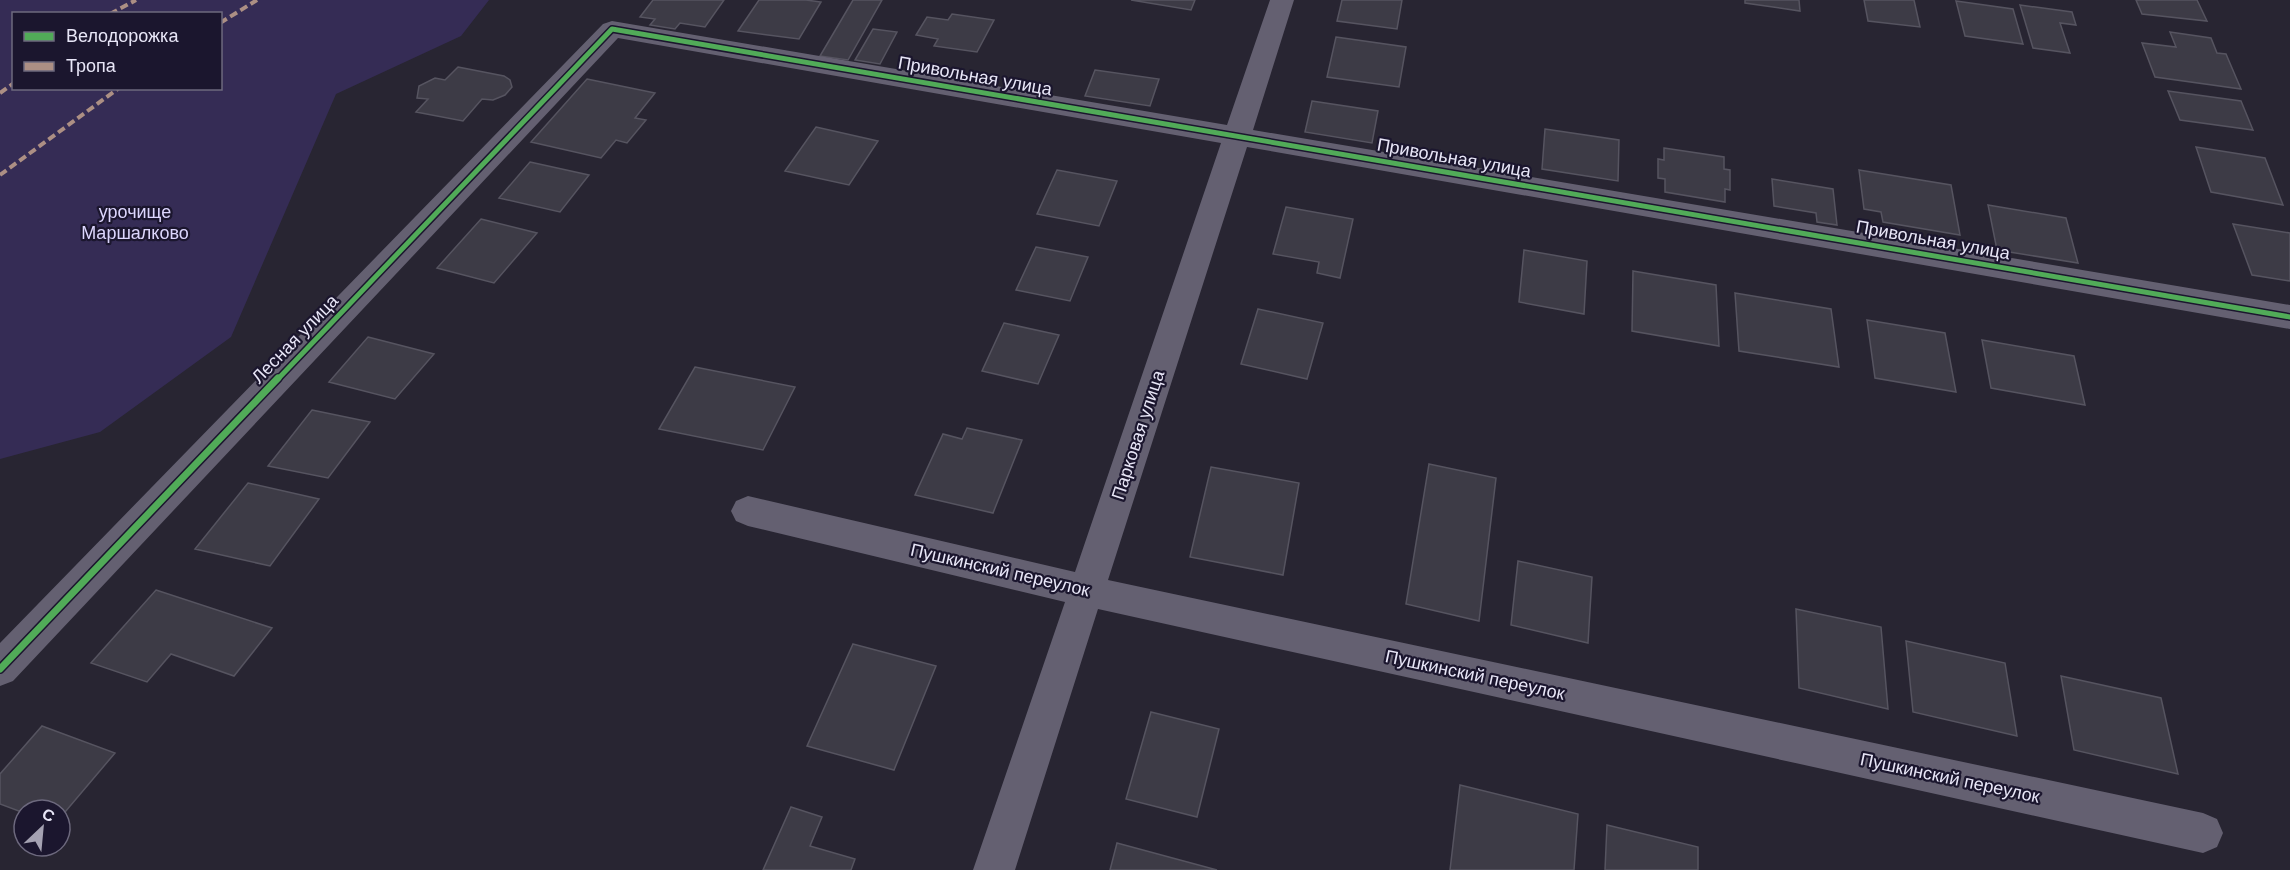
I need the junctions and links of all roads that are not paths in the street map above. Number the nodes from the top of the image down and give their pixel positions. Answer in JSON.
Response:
{"nodes":[{"id":1,"x":1282,"y":0,"type":"edge"},
{"id":2,"x":612,"y":28,"type":"joint"},
{"id":3,"x":1237,"y":136,"type":"junction"},
{"id":4,"x":2290,"y":316,"type":"edge"},
{"id":5,"x":748,"y":511,"type":"dead end"},
{"id":6,"x":1087,"y":591,"type":"junction"},
{"id":7,"x":0,"y":669,"type":"edge"},
{"id":8,"x":2203,"y":833,"type":"dead end"},
{"id":9,"x":994,"y":870,"type":"edge"}],
"edges":[{"from":1,"to":3,"type":"street","name":"Парковая улица"},
{"from":2,"to":3,"type":"street","name":"Привольная улица"},
{"from":2,"to":7,"type":"street","name":"Лесная улица"},
{"from":3,"to":4,"type":"street","name":"Привольная улица"},
{"from":3,"to":6,"type":"street","name":"Парковая улица"},
{"from":5,"to":6,"type":"street","name":"Пушкинский переулок"},
{"from":6,"to":8,"type":"street","name":"Пушкинский переулок"},
{"from":6,"to":9,"type":"street","name":"Парковая улица"}]}
